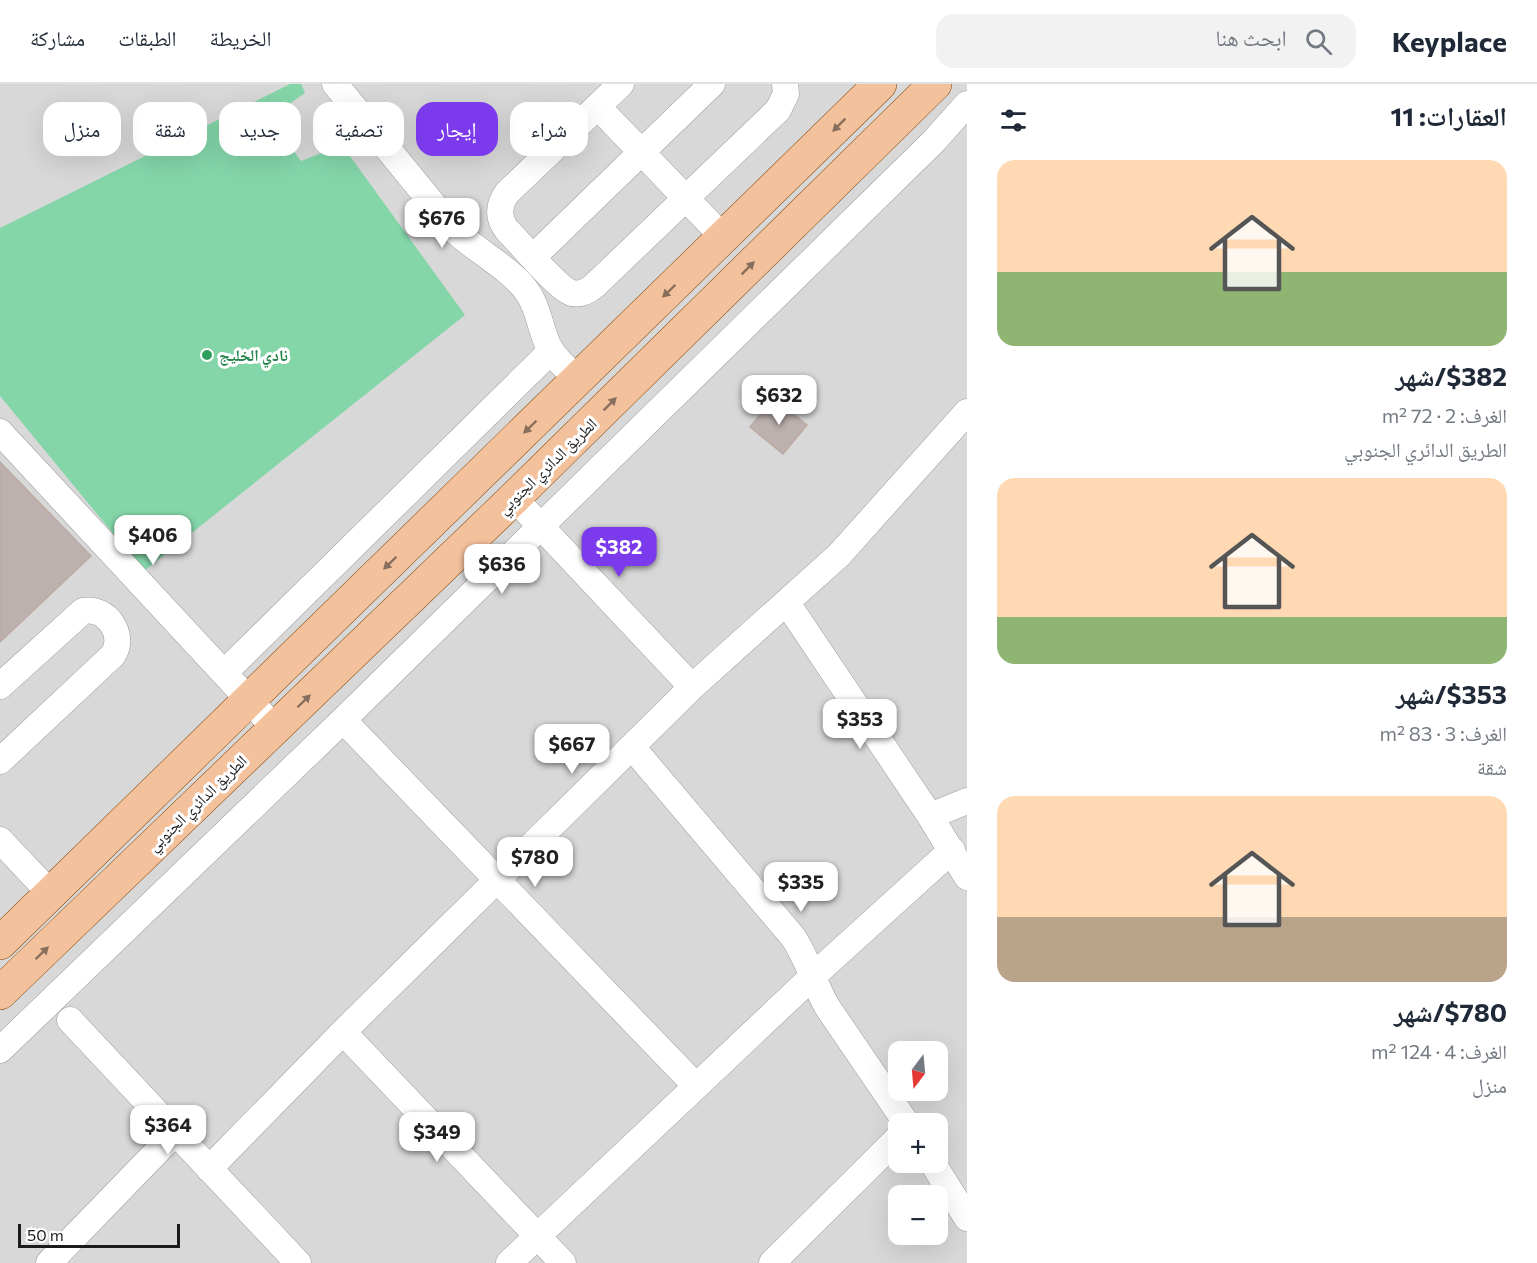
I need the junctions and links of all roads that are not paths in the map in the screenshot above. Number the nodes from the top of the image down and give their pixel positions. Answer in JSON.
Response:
{"nodes":[{"id":1,"x":335,"y":84,"type":"edge"},
{"id":2,"x":621,"y":84,"type":"edge"},
{"id":3,"x":712,"y":84,"type":"edge"},
{"id":4,"x":785,"y":84,"type":"edge"},
{"id":5,"x":880,"y":84,"type":"edge"},
{"id":6,"x":936,"y":84,"type":"edge"},
{"id":7,"x":598,"y":107,"type":"junction"},
{"id":8,"x":964,"y":114,"type":"edge"},
{"id":9,"x":641,"y":152,"type":"junction"},
{"id":10,"x":686,"y":198,"type":"junction"},
{"id":11,"x":724,"y":238,"type":"junction"},
{"id":12,"x":533,"y":257,"type":"junction"},
{"id":13,"x":551,"y":351,"type":"junction"},
{"id":14,"x":579,"y":379,"type":"junction"},
{"id":15,"x":967,"y":412,"type":"edge"},
{"id":16,"x":0,"y":432,"type":"edge"},
{"id":17,"x":514,"y":498,"type":"junction"},
{"id":18,"x":540,"y":526,"type":"junction"},
{"id":19,"x":787,"y":603,"type":"junction"},
{"id":20,"x":224,"y":674,"type":"junction"},
{"id":21,"x":0,"y":686,"type":"edge"},
{"id":22,"x":692,"y":687,"type":"junction"},
{"id":23,"x":249,"y":701,"type":"junction"},
{"id":24,"x":343,"y":720,"type":"junction"},
{"id":25,"x":275,"y":728,"type":"junction"},
{"id":26,"x":632,"y":747,"type":"junction"},
{"id":27,"x":0,"y":761,"type":"edge"},
{"id":28,"x":967,"y":801,"type":"edge"},
{"id":29,"x":930,"y":816,"type":"junction"},
{"id":30,"x":0,"y":840,"type":"edge"},
{"id":31,"x":952,"y":850,"type":"junction"},
{"id":32,"x":967,"y":878,"type":"edge"},
{"id":33,"x":496,"y":879,"type":"junction"},
{"id":34,"x":51,"y":894,"type":"junction"},
{"id":35,"x":0,"y":943,"type":"edge"},
{"id":36,"x":812,"y":977,"type":"junction"},
{"id":37,"x":0,"y":993,"type":"edge"},
{"id":38,"x":70,"y":1020,"type":"dead end"},
{"id":39,"x":343,"y":1032,"type":"junction"},
{"id":40,"x":0,"y":1050,"type":"edge"},
{"id":41,"x":696,"y":1086,"type":"junction"},
{"id":42,"x":900,"y":1113,"type":"edge"},
{"id":43,"x":175,"y":1133,"type":"junction"},
{"id":44,"x":888,"y":1148,"type":"edge"},
{"id":45,"x":209,"y":1169,"type":"junction"},
{"id":46,"x":939,"y":1173,"type":"edge"},
{"id":47,"x":967,"y":1218,"type":"edge"},
{"id":48,"x":537,"y":1235,"type":"junction"},
{"id":49,"x":291,"y":1261,"type":"edge"},
{"id":50,"x":49,"y":1263,"type":"edge"},
{"id":51,"x":509,"y":1263,"type":"edge"},
{"id":52,"x":563,"y":1263,"type":"edge"},
{"id":53,"x":772,"y":1263,"type":"edge"}],
"edges":[{"from":1,"to":13,"type":"street"},
{"from":2,"to":7,"type":"street"},
{"from":3,"to":9,"type":"street"},
{"from":4,"to":10,"type":"street"},
{"from":5,"to":11,"type":"main road","one_way":true},
{"from":6,"to":8,"type":"street"},
{"from":17,"to":6,"type":"main road","name":"الطريق الدائري الجنوبي","one_way":true},
{"from":7,"to":9,"type":"street"},
{"from":7,"to":12,"type":"street"},
{"from":8,"to":18,"type":"street"},
{"from":9,"to":10,"type":"street"},
{"from":9,"to":12,"type":"street"},
{"from":10,"to":11,"type":"street"},
{"from":10,"to":12,"type":"street"},
{"from":11,"to":14,"type":"main road","one_way":true},
{"from":13,"to":14,"type":"street"},
{"from":13,"to":20,"type":"street"},
{"from":14,"to":23,"type":"main road","one_way":true},
{"from":15,"to":19,"type":"street"},
{"from":16,"to":20,"type":"street"},
{"from":17,"to":18,"type":"street"},
{"from":25,"to":17,"type":"main road","name":"الطريق الدائري الجنوبي","one_way":true},
{"from":18,"to":22,"type":"street"},
{"from":18,"to":24,"type":"street"},
{"from":19,"to":22,"type":"street"},
{"from":19,"to":29,"type":"street"},
{"from":20,"to":23,"type":"street"},
{"from":21,"to":27,"type":"street"},
{"from":22,"to":26,"type":"street"},
{"from":23,"to":25,"type":"street"},
{"from":23,"to":34,"type":"main road"},
{"from":24,"to":33,"type":"street"},
{"from":24,"to":40,"type":"street"},
{"from":37,"to":25,"type":"main road","name":"الطريق الدائري الجنوبي","one_way":true},
{"from":26,"to":33,"type":"street"},
{"from":26,"to":36,"type":"street"},
{"from":28,"to":29,"type":"street"},
{"from":29,"to":31,"type":"street"},
{"from":30,"to":34,"type":"street"},
{"from":31,"to":32,"type":"street"},
{"from":31,"to":36,"type":"street"},
{"from":33,"to":39,"type":"street"},
{"from":33,"to":41,"type":"street"},
{"from":34,"to":35,"type":"main road"},
{"from":36,"to":41,"type":"street"},
{"from":36,"to":42,"type":"street"},
{"from":38,"to":43,"type":"street"},
{"from":39,"to":45,"type":"street"},
{"from":39,"to":48,"type":"street"},
{"from":41,"to":48,"type":"street"},
{"from":43,"to":45,"type":"street"},
{"from":43,"to":50,"type":"street"},
{"from":44,"to":53,"type":"street"},
{"from":45,"to":49,"type":"street"},
{"from":46,"to":47,"type":"street"},
{"from":48,"to":51,"type":"street"},
{"from":48,"to":52,"type":"street"}]}
